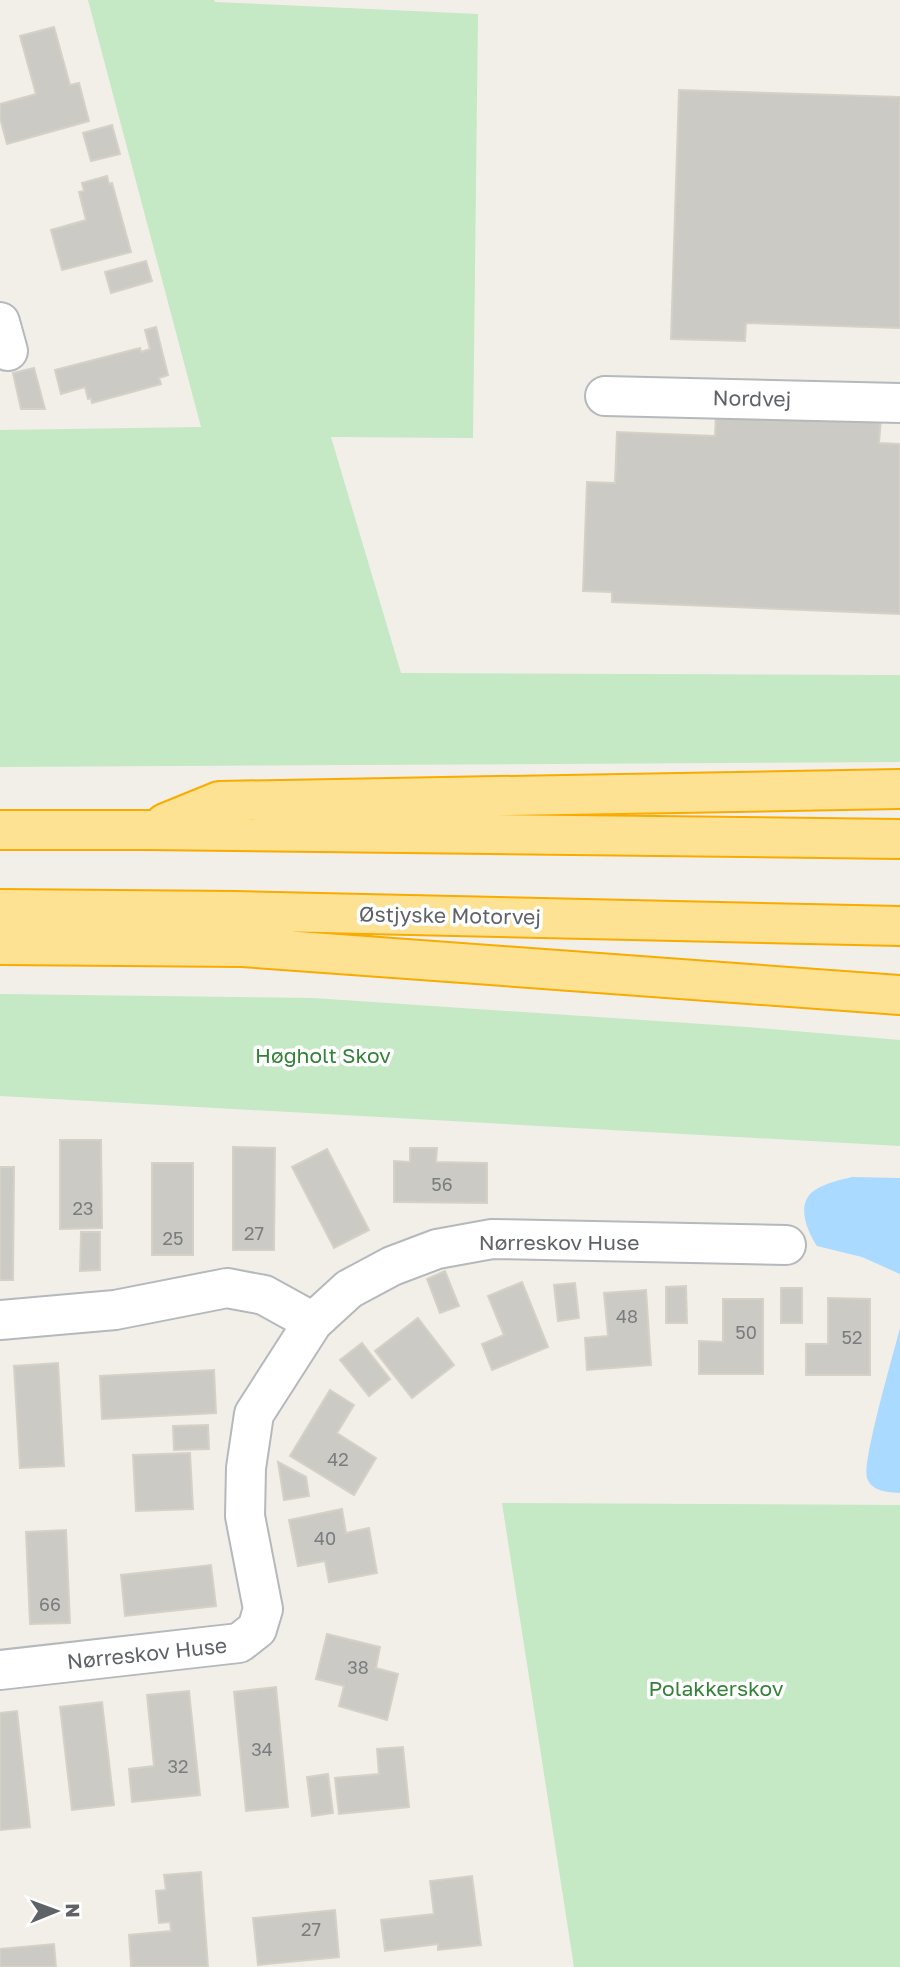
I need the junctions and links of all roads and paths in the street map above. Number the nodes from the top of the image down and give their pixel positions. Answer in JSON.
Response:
{"nodes":[{"id":1,"x":605,"y":396,"type":"dead end"},
{"id":2,"x":900,"y":402,"type":"edge"},
{"id":3,"x":900,"y":789,"type":"edge"},
{"id":4,"x":0,"y":830,"type":"edge"},
{"id":5,"x":148,"y":830,"type":"junction"},
{"id":6,"x":900,"y":839,"type":"edge"},
{"id":7,"x":0,"y":909,"type":"edge"},
{"id":8,"x":900,"y":926,"type":"edge"},
{"id":9,"x":0,"y":945,"type":"edge"},
{"id":10,"x":900,"y":995,"type":"edge"},
{"id":11,"x":786,"y":1245,"type":"dead end"},
{"id":12,"x":0,"y":1320,"type":"edge"},
{"id":13,"x":313,"y":1322,"type":"junction"},
{"id":14,"x":0,"y":1670,"type":"edge"}],
"edges":[{"from":1,"to":2,"type":"street","name":"Nordvej"},
{"from":3,"to":5,"type":"highway"},
{"from":4,"to":5,"type":"highway"},
{"from":5,"to":6,"type":"highway"},
{"from":7,"to":8,"type":"highway","name":"Østjyske Motorvej"},
{"from":9,"to":10,"type":"highway"},
{"from":11,"to":13,"type":"street","name":"Nørreskov Huse"},
{"from":12,"to":13,"type":"street"},
{"from":13,"to":14,"type":"street","name":"Nørreskov Huse"}]}
